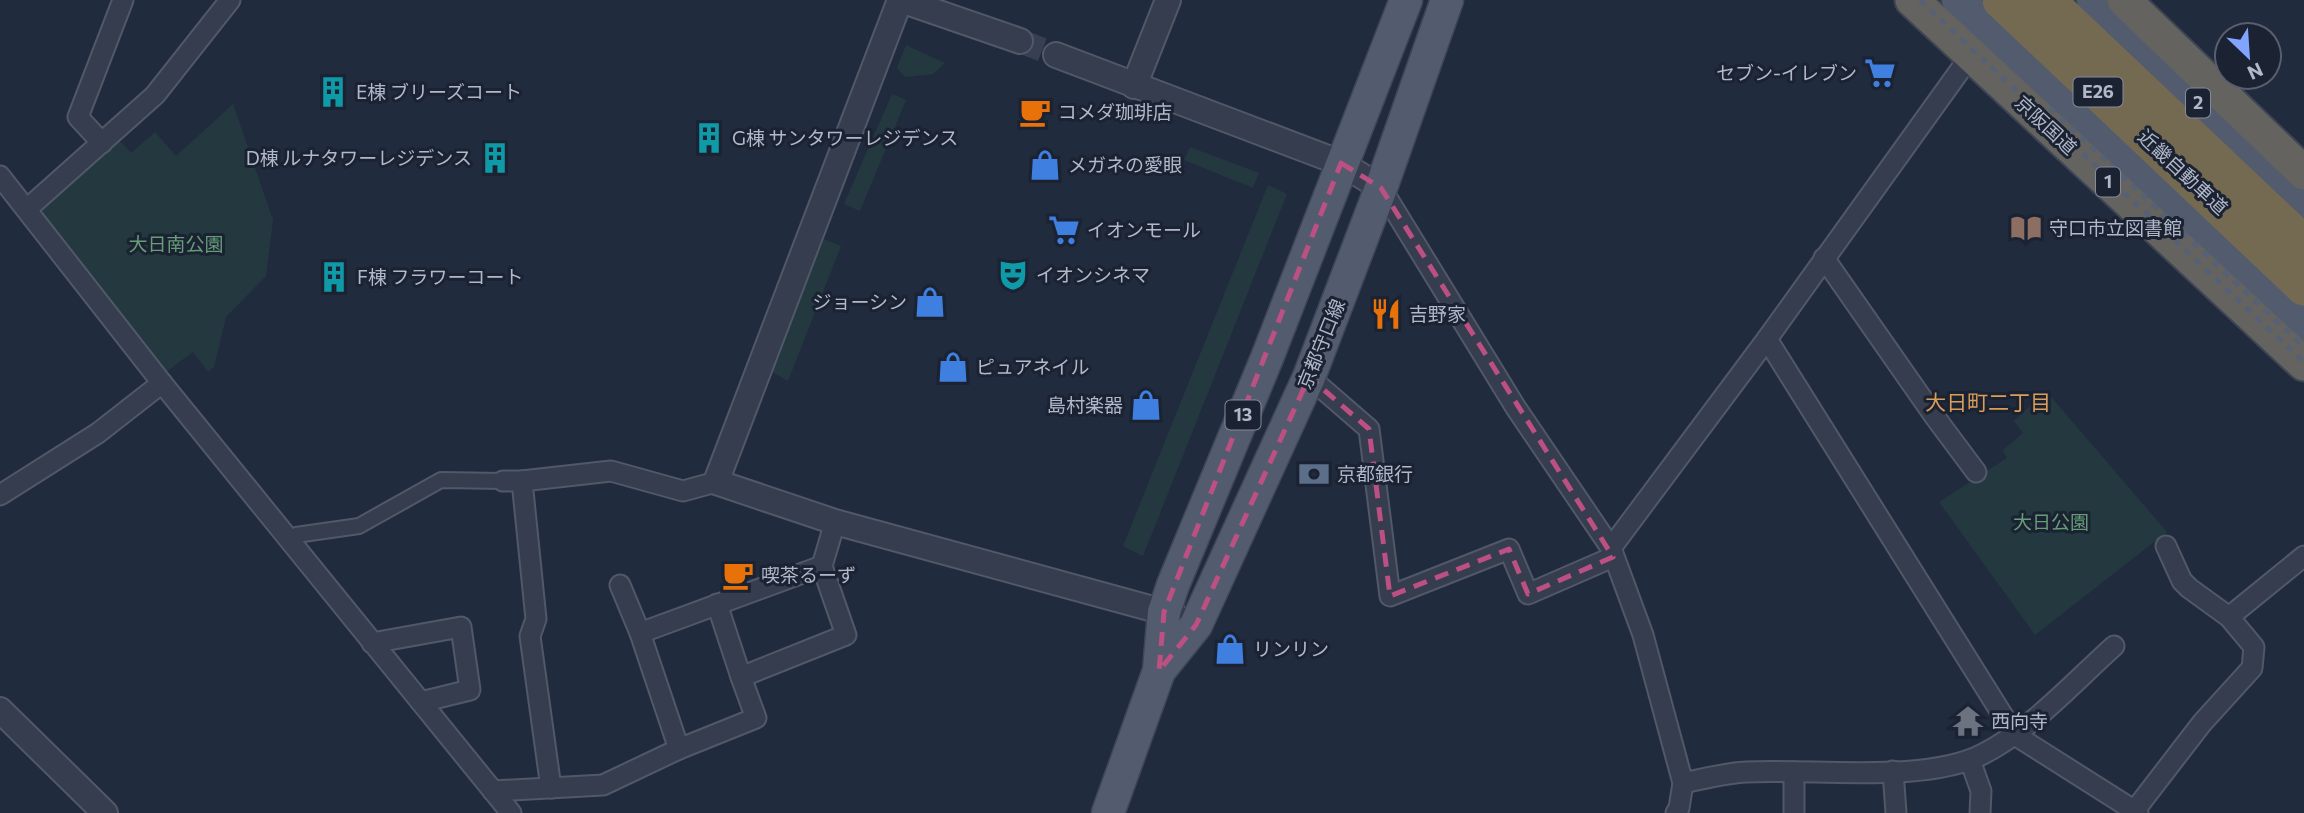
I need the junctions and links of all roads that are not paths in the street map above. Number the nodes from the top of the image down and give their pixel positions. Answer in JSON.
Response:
{"nodes":[{"id":1,"x":123,"y":0,"type":"edge"},
{"id":2,"x":230,"y":0,"type":"edge"},
{"id":3,"x":901,"y":0,"type":"edge"},
{"id":4,"x":1155,"y":0,"type":"edge"},
{"id":5,"x":1168,"y":0,"type":"edge"},
{"id":6,"x":1406,"y":0,"type":"edge"},
{"id":7,"x":1447,"y":0,"type":"edge"},
{"id":8,"x":1912,"y":0,"type":"edge"},
{"id":9,"x":1958,"y":0,"type":"edge"},
{"id":10,"x":1985,"y":0,"type":"edge"},
{"id":11,"x":2001,"y":0,"type":"edge"},
{"id":12,"x":2046,"y":0,"type":"edge"},
{"id":13,"x":2071,"y":0,"type":"edge"},
{"id":14,"x":2093,"y":0,"type":"edge"},
{"id":15,"x":2109,"y":0,"type":"edge"},
{"id":16,"x":2124,"y":0,"type":"edge"},
{"id":17,"x":1020,"y":41,"type":"tunnel mouth"},
{"id":18,"x":2157,"y":47,"type":"junction"},
{"id":19,"x":1056,"y":55,"type":"tunnel mouth"},
{"id":20,"x":1971,"y":55,"type":"junction"},
{"id":21,"x":2176,"y":82,"type":"junction"},
{"id":22,"x":1128,"y":83,"type":"junction"},
{"id":23,"x":102,"y":143,"type":"junction"},
{"id":24,"x":2101,"y":157,"type":"junction"},
{"id":25,"x":2219,"y":161,"type":"junction"},
{"id":26,"x":1341,"y":163,"type":"junction"},
{"id":27,"x":2304,"y":173,"type":"edge"},
{"id":28,"x":0,"y":176,"type":"edge"},
{"id":29,"x":1381,"y":188,"type":"junction"},
{"id":30,"x":2304,"y":205,"type":"edge"},
{"id":31,"x":27,"y":209,"type":"junction"},
{"id":32,"x":2304,"y":230,"type":"edge"},
{"id":33,"x":2200,"y":238,"type":"junction"},
{"id":34,"x":2304,"y":244,"type":"edge"},
{"id":35,"x":1824,"y":258,"type":"junction"},
{"id":36,"x":2292,"y":314,"type":"edge"},
{"id":37,"x":1767,"y":339,"type":"junction"},
{"id":38,"x":2304,"y":365,"type":"edge"},
{"id":39,"x":1310,"y":377,"type":"junction"},
{"id":40,"x":162,"y":383,"type":"junction"},
{"id":41,"x":1976,"y":472,"type":"dead end"},
{"id":42,"x":513,"y":481,"type":"junction"},
{"id":43,"x":716,"y":482,"type":"junction"},
{"id":44,"x":0,"y":495,"type":"edge"},
{"id":45,"x":835,"y":522,"type":"junction"},
{"id":46,"x":296,"y":535,"type":"dead end"},
{"id":47,"x":2165,"y":546,"type":"dead end"},
{"id":48,"x":1612,"y":553,"type":"junction"},
{"id":49,"x":2304,"y":556,"type":"edge"},
{"id":50,"x":822,"y":566,"type":"junction"},
{"id":51,"x":620,"y":585,"type":"dead end"},
{"id":52,"x":717,"y":604,"type":"junction"},
{"id":53,"x":1164,"y":612,"type":"junction"},
{"id":54,"x":2229,"y":617,"type":"junction"},
{"id":55,"x":1196,"y":625,"type":"junction"},
{"id":56,"x":640,"y":633,"type":"junction"},
{"id":57,"x":372,"y":643,"type":"junction"},
{"id":58,"x":2114,"y":646,"type":"dead end"},
{"id":59,"x":1159,"y":671,"type":"junction"},
{"id":60,"x":741,"y":677,"type":"junction"},
{"id":61,"x":421,"y":702,"type":"junction"},
{"id":62,"x":0,"y":710,"type":"edge"},
{"id":63,"x":2015,"y":735,"type":"junction"},
{"id":64,"x":679,"y":748,"type":"junction"},
{"id":65,"x":1970,"y":760,"type":"junction"},
{"id":66,"x":1893,"y":771,"type":"junction"},
{"id":67,"x":1794,"y":772,"type":"junction"},
{"id":68,"x":1683,"y":783,"type":"junction"},
{"id":69,"x":551,"y":788,"type":"junction"},
{"id":70,"x":494,"y":790,"type":"junction"},
{"id":71,"x":2136,"y":812,"type":"edge"},
{"id":72,"x":105,"y":813,"type":"edge"},
{"id":73,"x":512,"y":813,"type":"edge"},
{"id":74,"x":1108,"y":813,"type":"edge"},
{"id":75,"x":1676,"y":813,"type":"edge"},
{"id":76,"x":1794,"y":813,"type":"edge"},
{"id":77,"x":1896,"y":813,"type":"edge"},
{"id":78,"x":1980,"y":813,"type":"edge"}],
"edges":[{"from":1,"to":23,"type":"street"},
{"from":2,"to":23,"type":"street"},
{"from":3,"to":17,"type":"street"},
{"from":3,"to":43,"type":"street"},
{"from":4,"to":22,"type":"street"},
{"from":5,"to":22,"type":"street"},
{"from":6,"to":26,"type":"main road","name":"京都守口線","number":"13"},
{"from":7,"to":29,"type":"main road","name":"京都守口線","number":"13"},
{"from":8,"to":20,"type":"highway","name":"京阪国道","number":"1"},
{"from":9,"to":24,"type":"main road"},
{"from":10,"to":33,"type":"main road"},
{"from":11,"to":36,"type":"highway","name":"近畿自動車道","number":"E26"},
{"from":12,"to":25,"type":"highway","name":"近畿自動車道","number":"E26"},
{"from":13,"to":21,"type":"main road"},
{"from":14,"to":18,"type":"main road","number":"2"},
{"from":15,"to":18,"type":"main road"},
{"from":16,"to":18,"type":"highway"},
{"from":18,"to":21,"type":"main road","number":"2"},
{"from":18,"to":27,"type":"highway"},
{"from":19,"to":22,"type":"street"},
{"from":20,"to":24,"type":"highway","name":"京阪国道","number":"1"},
{"from":20,"to":35,"type":"street"},
{"from":21,"to":30,"type":"main road","number":"2"},
{"from":22,"to":26,"type":"street"},
{"from":23,"to":31,"type":"street"},
{"from":24,"to":33,"type":"main road"},
{"from":24,"to":36,"type":"highway","name":"京阪国道","number":"1"},
{"from":25,"to":32,"type":"highway"},
{"from":25,"to":34,"type":"highway","name":"近畿自動車道","number":"E26"},
{"from":26,"to":29,"type":"street"},
{"from":26,"to":53,"type":"main road","name":"京都守口線","number":"13"},
{"from":28,"to":31,"type":"street"},
{"from":29,"to":39,"type":"main road","name":"京都守口線","number":"13"},
{"from":29,"to":48,"type":"street"},
{"from":31,"to":40,"type":"street"},
{"from":33,"to":36,"type":"main road"},
{"from":35,"to":37,"type":"street"},
{"from":35,"to":41,"type":"street"},
{"from":36,"to":38,"type":"highway","name":"京阪国道","number":"1"},
{"from":37,"to":48,"type":"street"},
{"from":37,"to":63,"type":"street"},
{"from":39,"to":48,"type":"street"},
{"from":39,"to":55,"type":"main road","name":"京都守口線","number":"13"},
{"from":40,"to":44,"type":"street"},
{"from":40,"to":57,"type":"street"},
{"from":42,"to":43,"type":"street"},
{"from":42,"to":46,"type":"street"},
{"from":42,"to":69,"type":"street"},
{"from":43,"to":45,"type":"street"},
{"from":45,"to":50,"type":"street"},
{"from":45,"to":53,"type":"street"},
{"from":47,"to":54,"type":"street"},
{"from":48,"to":68,"type":"street"},
{"from":49,"to":54,"type":"street"},
{"from":50,"to":52,"type":"street"},
{"from":50,"to":60,"type":"street"},
{"from":51,"to":56,"type":"street"},
{"from":52,"to":56,"type":"street"},
{"from":52,"to":60,"type":"street"},
{"from":53,"to":55,"type":"street"},
{"from":53,"to":59,"type":"main road","name":"京都守口線","number":"13"},
{"from":54,"to":71,"type":"street"},
{"from":55,"to":59,"type":"main road","name":"京都守口線","number":"13"},
{"from":56,"to":64,"type":"street"},
{"from":57,"to":61,"type":"street"},
{"from":57,"to":61,"type":"street"},
{"from":58,"to":63,"type":"street"},
{"from":59,"to":74,"type":"main road","name":"京都守口線","number":"13"},
{"from":60,"to":64,"type":"street"},
{"from":61,"to":70,"type":"street"},
{"from":62,"to":72,"type":"street"},
{"from":63,"to":65,"type":"street"},
{"from":63,"to":71,"type":"street"},
{"from":64,"to":69,"type":"street"},
{"from":65,"to":66,"type":"street"},
{"from":65,"to":78,"type":"street"},
{"from":66,"to":67,"type":"street"},
{"from":66,"to":77,"type":"street"},
{"from":67,"to":68,"type":"street"},
{"from":67,"to":76,"type":"street"},
{"from":68,"to":75,"type":"street"},
{"from":69,"to":70,"type":"street"},
{"from":70,"to":73,"type":"street"}]}
